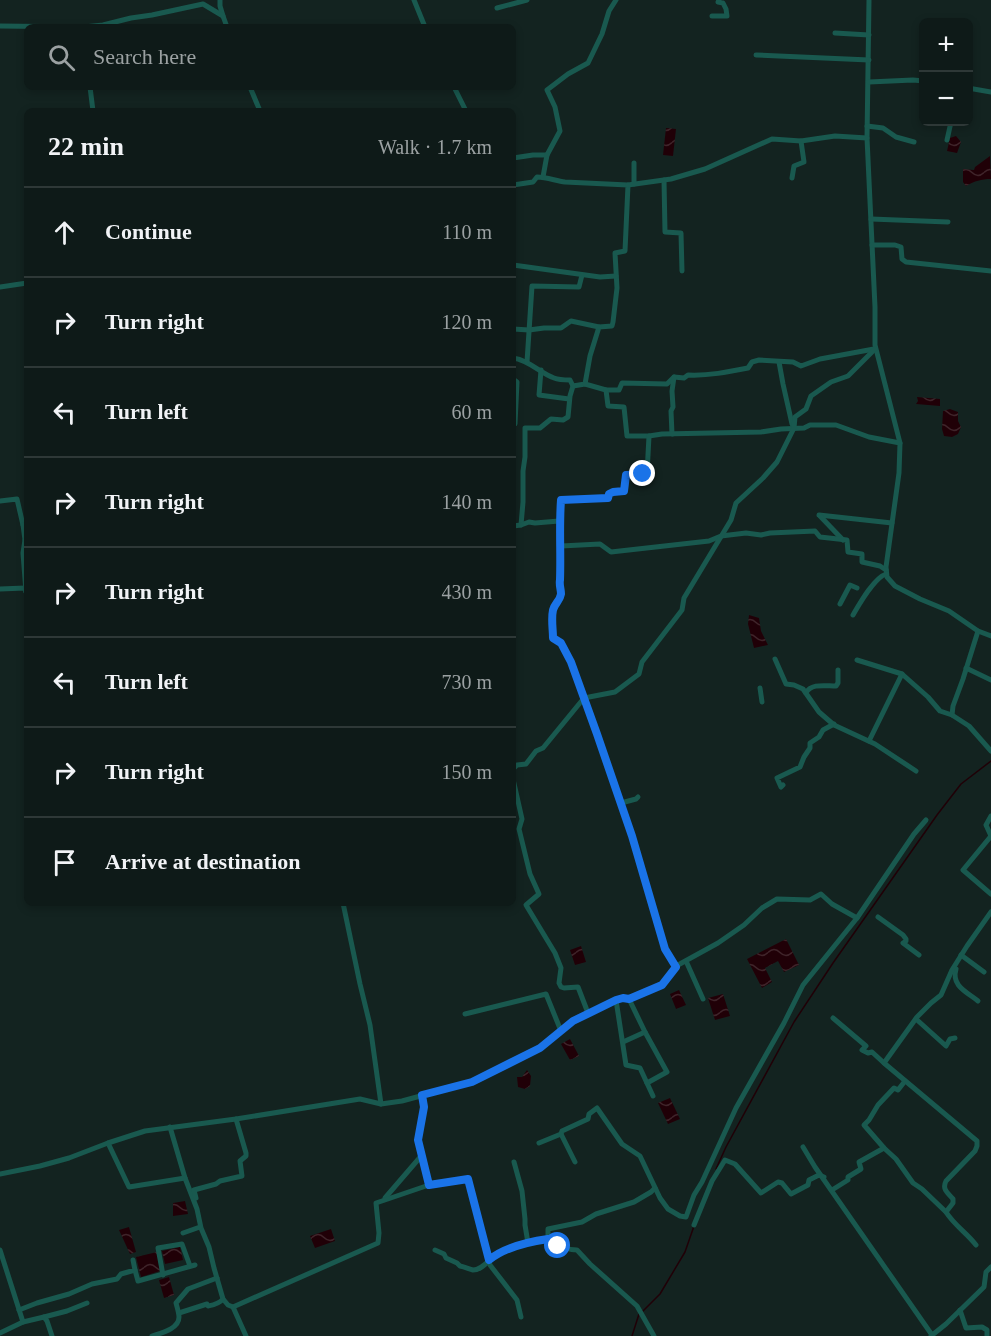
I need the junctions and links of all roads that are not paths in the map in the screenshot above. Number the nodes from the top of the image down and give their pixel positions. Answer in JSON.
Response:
{"nodes":[{"id":1,"x":220,"y":0,"type":"edge"},
{"id":2,"x":414,"y":0,"type":"edge"},
{"id":3,"x":527,"y":0,"type":"edge"},
{"id":4,"x":616,"y":0,"type":"edge"},
{"id":5,"x":719,"y":0,"type":"edge"},
{"id":6,"x":869,"y":0,"type":"edge"},
{"id":7,"x":497,"y":8,"type":"dead end"},
{"id":8,"x":223,"y":16,"type":"junction"},
{"id":9,"x":712,"y":16,"type":"dead end"},
{"id":10,"x":108,"y":24,"type":"edge"},
{"id":11,"x":226,"y":24,"type":"edge"},
{"id":12,"x":424,"y":24,"type":"edge"},
{"id":13,"x":0,"y":26,"type":"edge"},
{"id":14,"x":24,"y":26,"type":"edge"},
{"id":15,"x":835,"y":33,"type":"dead end"},
{"id":16,"x":869,"y":34,"type":"junction"},
{"id":17,"x":756,"y":55,"type":"dead end"},
{"id":18,"x":869,"y":60,"type":"junction"},
{"id":19,"x":919,"y":81,"type":"edge"},
{"id":20,"x":869,"y":82,"type":"junction"},
{"id":21,"x":973,"y":89,"type":"edge"},
{"id":22,"x":90,"y":90,"type":"edge"},
{"id":23,"x":251,"y":90,"type":"edge"},
{"id":24,"x":456,"y":90,"type":"edge"},
{"id":25,"x":991,"y":92,"type":"edge"},
{"id":26,"x":93,"y":108,"type":"edge"},
{"id":27,"x":259,"y":108,"type":"edge"},
{"id":28,"x":464,"y":108,"type":"edge"},
{"id":29,"x":867,"y":126,"type":"junction"},
{"id":30,"x":950,"y":126,"type":"edge"},
{"id":31,"x":867,"y":138,"type":"junction"},
{"id":32,"x":947,"y":140,"type":"dead end"},
{"id":33,"x":801,"y":141,"type":"junction"},
{"id":34,"x":914,"y":142,"type":"dead end"},
{"id":35,"x":547,"y":155,"type":"junction"},
{"id":36,"x":516,"y":158,"type":"edge"},
{"id":37,"x":634,"y":163,"type":"dead end"},
{"id":38,"x":543,"y":177,"type":"junction"},
{"id":39,"x":792,"y":178,"type":"dead end"},
{"id":40,"x":664,"y":180,"type":"junction"},
{"id":41,"x":631,"y":184,"type":"junction"},
{"id":42,"x":516,"y":185,"type":"edge"},
{"id":43,"x":871,"y":219,"type":"junction"},
{"id":44,"x":948,"y":222,"type":"dead end"},
{"id":45,"x":872,"y":245,"type":"junction"},
{"id":46,"x":516,"y":265,"type":"edge"},
{"id":47,"x":682,"y":271,"type":"dead end"},
{"id":48,"x":991,"y":271,"type":"edge"},
{"id":49,"x":582,"y":275,"type":"junction"},
{"id":50,"x":616,"y":276,"type":"junction"},
{"id":51,"x":24,"y":283,"type":"edge"},
{"id":52,"x":0,"y":287,"type":"edge"},
{"id":53,"x":598,"y":327,"type":"junction"},
{"id":54,"x":516,"y":329,"type":"edge"},
{"id":55,"x":529,"y":330,"type":"junction"},
{"id":56,"x":875,"y":349,"type":"junction"},
{"id":57,"x":516,"y":358,"type":"edge"},
{"id":58,"x":527,"y":362,"type":"junction"},
{"id":59,"x":779,"y":362,"type":"junction"},
{"id":60,"x":542,"y":370,"type":"junction"},
{"id":61,"x":674,"y":377,"type":"junction"},
{"id":62,"x":516,"y":381,"type":"edge"},
{"id":63,"x":585,"y":384,"type":"junction"},
{"id":64,"x":573,"y":386,"type":"junction"},
{"id":65,"x":606,"y":390,"type":"junction"},
{"id":66,"x":516,"y":396,"type":"edge"},
{"id":67,"x":569,"y":399,"type":"junction"},
{"id":68,"x":516,"y":425,"type":"edge"},
{"id":69,"x":525,"y":428,"type":"junction"},
{"id":70,"x":794,"y":428,"type":"junction"},
{"id":71,"x":672,"y":434,"type":"junction"},
{"id":72,"x":649,"y":436,"type":"junction"},
{"id":73,"x":900,"y":443,"type":"junction"},
{"id":74,"x":0,"y":501,"type":"edge"},
{"id":75,"x":559,"y":521,"type":"junction"},
{"id":76,"x":24,"y":522,"type":"edge"},
{"id":77,"x":892,"y":523,"type":"junction"},
{"id":78,"x":521,"y":525,"type":"junction"},
{"id":79,"x":516,"y":526,"type":"edge"},
{"id":80,"x":721,"y":536,"type":"junction"},
{"id":81,"x":843,"y":540,"type":"junction"},
{"id":82,"x":561,"y":546,"type":"junction"},
{"id":83,"x":886,"y":572,"type":"junction"},
{"id":84,"x":24,"y":588,"type":"edge"},
{"id":85,"x":857,"y":588,"type":"dead end"},
{"id":86,"x":0,"y":589,"type":"edge"},
{"id":87,"x":840,"y":604,"type":"dead end"},
{"id":88,"x":853,"y":615,"type":"dead end"},
{"id":89,"x":978,"y":631,"type":"junction"},
{"id":90,"x":991,"y":636,"type":"edge"},
{"id":91,"x":775,"y":658,"type":"dead end"},
{"id":92,"x":857,"y":660,"type":"dead end"},
{"id":93,"x":966,"y":668,"type":"junction"},
{"id":94,"x":838,"y":670,"type":"dead end"},
{"id":95,"x":902,"y":674,"type":"junction"},
{"id":96,"x":991,"y":680,"type":"edge"},
{"id":97,"x":760,"y":688,"type":"dead end"},
{"id":98,"x":806,"y":693,"type":"junction"},
{"id":99,"x":584,"y":698,"type":"junction"},
{"id":100,"x":762,"y":702,"type":"dead end"},
{"id":101,"x":952,"y":715,"type":"junction"},
{"id":102,"x":834,"y":724,"type":"junction"},
{"id":103,"x":869,"y":741,"type":"junction"},
{"id":104,"x":991,"y":751,"type":"edge"},
{"id":105,"x":516,"y":766,"type":"edge"},
{"id":106,"x":916,"y":771,"type":"dead end"},
{"id":107,"x":783,"y":785,"type":"dead end"},
{"id":108,"x":516,"y":792,"type":"edge"},
{"id":109,"x":638,"y":797,"type":"dead end"},
{"id":110,"x":621,"y":803,"type":"junction"},
{"id":111,"x":991,"y":816,"type":"edge"},
{"id":112,"x":926,"y":820,"type":"dead end"},
{"id":113,"x":991,"y":894,"type":"edge"},
{"id":114,"x":344,"y":906,"type":"edge"},
{"id":115,"x":991,"y":912,"type":"edge"},
{"id":116,"x":857,"y":918,"type":"junction"},
{"id":117,"x":878,"y":918,"type":"dead end"},
{"id":118,"x":919,"y":955,"type":"dead end"},
{"id":119,"x":961,"y":956,"type":"junction"},
{"id":120,"x":686,"y":960,"type":"junction"},
{"id":121,"x":956,"y":964,"type":"junction"},
{"id":122,"x":676,"y":967,"type":"junction"},
{"id":123,"x":984,"y":972,"type":"dead end"},
{"id":124,"x":629,"y":999,"type":"junction"},
{"id":125,"x":703,"y":999,"type":"dead end"},
{"id":126,"x":616,"y":1000,"type":"junction"},
{"id":127,"x":978,"y":1000,"type":"dead end"},
{"id":128,"x":588,"y":1013,"type":"junction"},
{"id":129,"x":465,"y":1014,"type":"dead end"},
{"id":130,"x":832,"y":1018,"type":"dead end"},
{"id":131,"x":916,"y":1019,"type":"junction"},
{"id":132,"x":561,"y":1031,"type":"junction"},
{"id":133,"x":645,"y":1032,"type":"junction"},
{"id":134,"x":955,"y":1038,"type":"dead end"},
{"id":135,"x":623,"y":1042,"type":"junction"},
{"id":136,"x":884,"y":1063,"type":"junction"},
{"id":137,"x":905,"y":1082,"type":"junction"},
{"id":138,"x":647,"y":1083,"type":"junction"},
{"id":139,"x":422,"y":1095,"type":"junction"},
{"id":140,"x":653,"y":1096,"type":"dead end"},
{"id":141,"x":381,"y":1104,"type":"junction"},
{"id":142,"x":236,"y":1119,"type":"junction"},
{"id":143,"x":170,"y":1126,"type":"junction"},
{"id":144,"x":561,"y":1134,"type":"junction"},
{"id":145,"x":108,"y":1143,"type":"junction"},
{"id":146,"x":539,"y":1143,"type":"dead end"},
{"id":147,"x":803,"y":1147,"type":"dead end"},
{"id":148,"x":884,"y":1148,"type":"junction"},
{"id":149,"x":422,"y":1155,"type":"junction"},
{"id":150,"x":575,"y":1161,"type":"dead end"},
{"id":151,"x":514,"y":1162,"type":"dead end"},
{"id":152,"x":0,"y":1174,"type":"edge"},
{"id":153,"x":824,"y":1177,"type":"junction"},
{"id":154,"x":185,"y":1178,"type":"junction"},
{"id":155,"x":429,"y":1185,"type":"junction"},
{"id":156,"x":655,"y":1188,"type":"junction"},
{"id":157,"x":832,"y":1191,"type":"junction"},
{"id":158,"x":384,"y":1200,"type":"junction"},
{"id":159,"x":196,"y":1205,"type":"junction"},
{"id":160,"x":946,"y":1212,"type":"junction"},
{"id":161,"x":694,"y":1225,"type":"dead end"},
{"id":162,"x":200,"y":1227,"type":"junction"},
{"id":163,"x":183,"y":1233,"type":"dead end"},
{"id":164,"x":548,"y":1239,"type":"junction"},
{"id":165,"x":528,"y":1243,"type":"junction"},
{"id":166,"x":976,"y":1245,"type":"dead end"},
{"id":167,"x":0,"y":1250,"type":"edge"},
{"id":168,"x":435,"y":1251,"type":"dead end"},
{"id":169,"x":133,"y":1260,"type":"dead end"},
{"id":170,"x":489,"y":1260,"type":"junction"},
{"id":171,"x":991,"y":1267,"type":"edge"},
{"id":172,"x":135,"y":1270,"type":"junction"},
{"id":173,"x":163,"y":1275,"type":"junction"},
{"id":174,"x":217,"y":1278,"type":"junction"},
{"id":175,"x":223,"y":1299,"type":"junction"},
{"id":176,"x":87,"y":1303,"type":"dead end"},
{"id":177,"x":233,"y":1307,"type":"junction"},
{"id":178,"x":19,"y":1310,"type":"junction"},
{"id":179,"x":960,"y":1311,"type":"junction"},
{"id":180,"x":179,"y":1313,"type":"junction"},
{"id":181,"x":917,"y":1313,"type":"dead end"},
{"id":182,"x":44,"y":1317,"type":"junction"},
{"id":183,"x":521,"y":1317,"type":"dead end"},
{"id":184,"x":23,"y":1322,"type":"junction"},
{"id":185,"x":966,"y":1328,"type":"junction"},
{"id":186,"x":0,"y":1333,"type":"edge"},
{"id":187,"x":931,"y":1335,"type":"edge"},
{"id":188,"x":52,"y":1336,"type":"edge"},
{"id":189,"x":152,"y":1336,"type":"edge"},
{"id":190,"x":246,"y":1336,"type":"edge"},
{"id":191,"x":654,"y":1336,"type":"edge"},
{"id":192,"x":966,"y":1336,"type":"edge"},
{"id":193,"x":987,"y":1336,"type":"edge"}],
"edges":[{"from":1,"to":8,"type":"street"},
{"from":2,"to":12,"type":"street"},
{"from":3,"to":7,"type":"street"},
{"from":4,"to":35,"type":"street"},
{"from":5,"to":9,"type":"street"},
{"from":6,"to":16,"type":"street"},
{"from":8,"to":10,"type":"street"},
{"from":8,"to":11,"type":"street"},
{"from":13,"to":14,"type":"street"},
{"from":15,"to":16,"type":"street"},
{"from":16,"to":18,"type":"street"},
{"from":17,"to":18,"type":"street"},
{"from":18,"to":20,"type":"street"},
{"from":19,"to":20,"type":"street"},
{"from":20,"to":29,"type":"street"},
{"from":21,"to":25,"type":"street"},
{"from":22,"to":26,"type":"street"},
{"from":23,"to":27,"type":"street"},
{"from":24,"to":28,"type":"street"},
{"from":29,"to":31,"type":"street"},
{"from":29,"to":34,"type":"street"},
{"from":30,"to":32,"type":"street"},
{"from":31,"to":33,"type":"street"},
{"from":31,"to":43,"type":"street"},
{"from":33,"to":39,"type":"street"},
{"from":33,"to":40,"type":"street"},
{"from":35,"to":36,"type":"street"},
{"from":35,"to":38,"type":"street"},
{"from":37,"to":41,"type":"street"},
{"from":38,"to":41,"type":"street"},
{"from":38,"to":42,"type":"street"},
{"from":40,"to":41,"type":"street"},
{"from":40,"to":47,"type":"street"},
{"from":41,"to":50,"type":"street"},
{"from":43,"to":44,"type":"street"},
{"from":43,"to":45,"type":"street"},
{"from":45,"to":48,"type":"street"},
{"from":45,"to":56,"type":"street"},
{"from":46,"to":49,"type":"street"},
{"from":49,"to":50,"type":"street"},
{"from":49,"to":55,"type":"street"},
{"from":50,"to":53,"type":"street"},
{"from":51,"to":52,"type":"street"},
{"from":53,"to":55,"type":"street"},
{"from":53,"to":63,"type":"street"},
{"from":54,"to":55,"type":"street"},
{"from":55,"to":58,"type":"street"},
{"from":56,"to":59,"type":"street"},
{"from":56,"to":70,"type":"street"},
{"from":56,"to":73,"type":"street"},
{"from":57,"to":58,"type":"street"},
{"from":58,"to":60,"type":"street"},
{"from":59,"to":61,"type":"street"},
{"from":59,"to":70,"type":"street"},
{"from":60,"to":64,"type":"street"},
{"from":60,"to":67,"type":"street"},
{"from":61,"to":65,"type":"street"},
{"from":61,"to":71,"type":"street"},
{"from":62,"to":66,"type":"street"},
{"from":63,"to":64,"type":"street"},
{"from":63,"to":65,"type":"street"},
{"from":64,"to":67,"type":"street"},
{"from":65,"to":72,"type":"street"},
{"from":67,"to":69,"type":"street"},
{"from":68,"to":69,"type":"street"},
{"from":69,"to":78,"type":"street"},
{"from":70,"to":71,"type":"street"},
{"from":70,"to":73,"type":"street"},
{"from":70,"to":80,"type":"street"},
{"from":71,"to":72,"type":"street"},
{"from":72,"to":75,"type":"street"},
{"from":73,"to":77,"type":"street"},
{"from":74,"to":76,"type":"street"},
{"from":75,"to":78,"type":"street"},
{"from":75,"to":82,"type":"street"},
{"from":77,"to":81,"type":"street"},
{"from":77,"to":83,"type":"street"},
{"from":78,"to":79,"type":"street"},
{"from":80,"to":81,"type":"street"},
{"from":80,"to":82,"type":"street"},
{"from":80,"to":99,"type":"street"},
{"from":81,"to":83,"type":"street"},
{"from":82,"to":99,"type":"street"},
{"from":83,"to":88,"type":"street"},
{"from":83,"to":89,"type":"street"},
{"from":84,"to":86,"type":"street"},
{"from":85,"to":87,"type":"street"},
{"from":89,"to":90,"type":"street"},
{"from":89,"to":93,"type":"street"},
{"from":91,"to":98,"type":"street"},
{"from":92,"to":95,"type":"street"},
{"from":93,"to":96,"type":"street"},
{"from":93,"to":101,"type":"street"},
{"from":94,"to":98,"type":"street"},
{"from":95,"to":101,"type":"street"},
{"from":95,"to":103,"type":"street"},
{"from":97,"to":100,"type":"street"},
{"from":98,"to":102,"type":"street"},
{"from":99,"to":105,"type":"street"},
{"from":99,"to":110,"type":"street"},
{"from":101,"to":104,"type":"street"},
{"from":102,"to":103,"type":"street"},
{"from":102,"to":107,"type":"street"},
{"from":103,"to":106,"type":"street"},
{"from":108,"to":128,"type":"street"},
{"from":109,"to":110,"type":"street"},
{"from":110,"to":122,"type":"street"},
{"from":111,"to":113,"type":"street"},
{"from":112,"to":116,"type":"street"},
{"from":114,"to":141,"type":"street"},
{"from":115,"to":119,"type":"street"},
{"from":116,"to":120,"type":"street"},
{"from":116,"to":156,"type":"street"},
{"from":117,"to":118,"type":"street"},
{"from":119,"to":121,"type":"street"},
{"from":119,"to":123,"type":"street"},
{"from":120,"to":122,"type":"street"},
{"from":120,"to":125,"type":"street"},
{"from":121,"to":127,"type":"street"},
{"from":121,"to":131,"type":"street"},
{"from":122,"to":124,"type":"street"},
{"from":124,"to":126,"type":"street"},
{"from":124,"to":133,"type":"street"},
{"from":126,"to":128,"type":"street"},
{"from":126,"to":135,"type":"street"},
{"from":128,"to":132,"type":"street"},
{"from":129,"to":132,"type":"street"},
{"from":130,"to":136,"type":"street"},
{"from":131,"to":134,"type":"street"},
{"from":131,"to":136,"type":"street"},
{"from":132,"to":139,"type":"street"},
{"from":133,"to":135,"type":"street"},
{"from":133,"to":138,"type":"street"},
{"from":135,"to":138,"type":"street"},
{"from":136,"to":137,"type":"street"},
{"from":137,"to":148,"type":"street"},
{"from":137,"to":160,"type":"street"},
{"from":138,"to":140,"type":"street"},
{"from":139,"to":141,"type":"street"},
{"from":139,"to":149,"type":"street"},
{"from":141,"to":142,"type":"street"},
{"from":142,"to":143,"type":"street"},
{"from":142,"to":159,"type":"street"},
{"from":143,"to":145,"type":"street"},
{"from":143,"to":154,"type":"street"},
{"from":144,"to":146,"type":"street"},
{"from":144,"to":150,"type":"street"},
{"from":144,"to":156,"type":"street"},
{"from":145,"to":152,"type":"street"},
{"from":145,"to":154,"type":"street"},
{"from":147,"to":153,"type":"street"},
{"from":148,"to":157,"type":"street"},
{"from":148,"to":160,"type":"street"},
{"from":149,"to":155,"type":"street"},
{"from":149,"to":158,"type":"street"},
{"from":151,"to":165,"type":"street"},
{"from":153,"to":157,"type":"street"},
{"from":153,"to":161,"type":"street"},
{"from":154,"to":159,"type":"street"},
{"from":155,"to":158,"type":"street"},
{"from":155,"to":170,"type":"street"},
{"from":156,"to":164,"type":"street"},
{"from":157,"to":187,"type":"street"},
{"from":158,"to":177,"type":"street"},
{"from":159,"to":162,"type":"street"},
{"from":160,"to":166,"type":"street"},
{"from":162,"to":163,"type":"street"},
{"from":162,"to":174,"type":"street"},
{"from":164,"to":165,"type":"street"},
{"from":164,"to":191,"type":"street"},
{"from":165,"to":170,"type":"street"},
{"from":167,"to":178,"type":"street"},
{"from":168,"to":170,"type":"street"},
{"from":169,"to":172,"type":"street"},
{"from":170,"to":183,"type":"street"},
{"from":171,"to":179,"type":"street"},
{"from":172,"to":173,"type":"street"},
{"from":172,"to":178,"type":"street"},
{"from":173,"to":173,"type":"street"},
{"from":174,"to":175,"type":"street"},
{"from":174,"to":180,"type":"street"},
{"from":175,"to":177,"type":"street"},
{"from":175,"to":180,"type":"street"},
{"from":176,"to":182,"type":"street"},
{"from":177,"to":190,"type":"street"},
{"from":178,"to":184,"type":"street"},
{"from":179,"to":185,"type":"street"},
{"from":179,"to":187,"type":"street"},
{"from":180,"to":189,"type":"street"},
{"from":181,"to":187,"type":"street"},
{"from":182,"to":184,"type":"street"},
{"from":182,"to":188,"type":"street"},
{"from":184,"to":186,"type":"street"},
{"from":185,"to":192,"type":"street"},
{"from":185,"to":193,"type":"street"}]}
